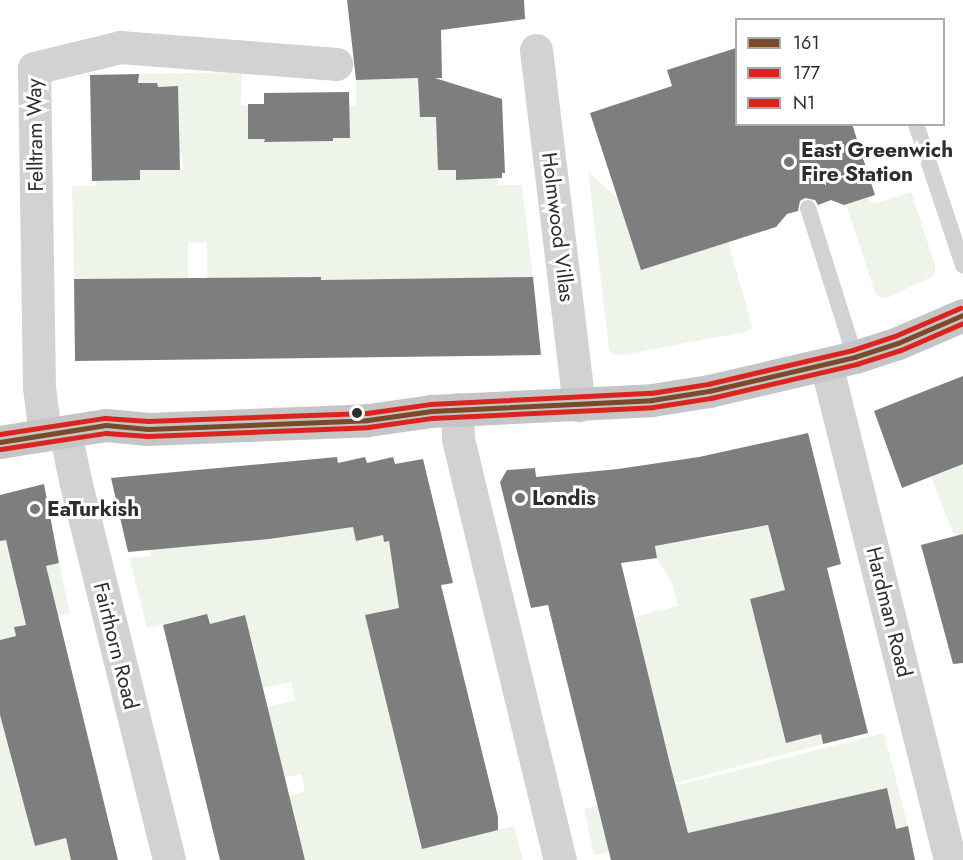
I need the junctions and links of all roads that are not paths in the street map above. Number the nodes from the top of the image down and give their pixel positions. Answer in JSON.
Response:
{"nodes":[{"id":1,"x":536,"y":50,"type":"dead end"},
{"id":2,"x":336,"y":64,"type":"dead end"},
{"id":3,"x":917,"y":126,"type":"edge"},
{"id":4,"x":808,"y":208,"type":"dead end"},
{"id":5,"x":963,"y":265,"type":"edge"},
{"id":6,"x":963,"y":315,"type":"edge"},
{"id":7,"x":841,"y":360,"type":"junction"},
{"id":8,"x":579,"y":405,"type":"junction"},
{"id":9,"x":457,"y":410,"type":"junction"},
{"id":10,"x":55,"y":433,"type":"junction"},
{"id":11,"x":0,"y":442,"type":"edge"},
{"id":12,"x":169,"y":860,"type":"edge"},
{"id":13,"x":560,"y":860,"type":"edge"},
{"id":14,"x":950,"y":860,"type":"edge"}],
"edges":[{"from":1,"to":8,"type":"street","name":"Holmwood Villas"},
{"from":2,"to":10,"type":"street","name":"Felltram Way"},
{"from":3,"to":5,"type":"lane"},
{"from":4,"to":7,"type":"lane"},
{"from":6,"to":7,"type":"main road"},
{"from":7,"to":8,"type":"main road"},
{"from":7,"to":14,"type":"street","name":"Hardman Road"},
{"from":8,"to":9,"type":"main road"},
{"from":9,"to":10,"type":"main road"},
{"from":9,"to":13,"type":"street"},
{"from":10,"to":11,"type":"main road"},
{"from":10,"to":12,"type":"street","name":"Fairthorn Road"}]}
